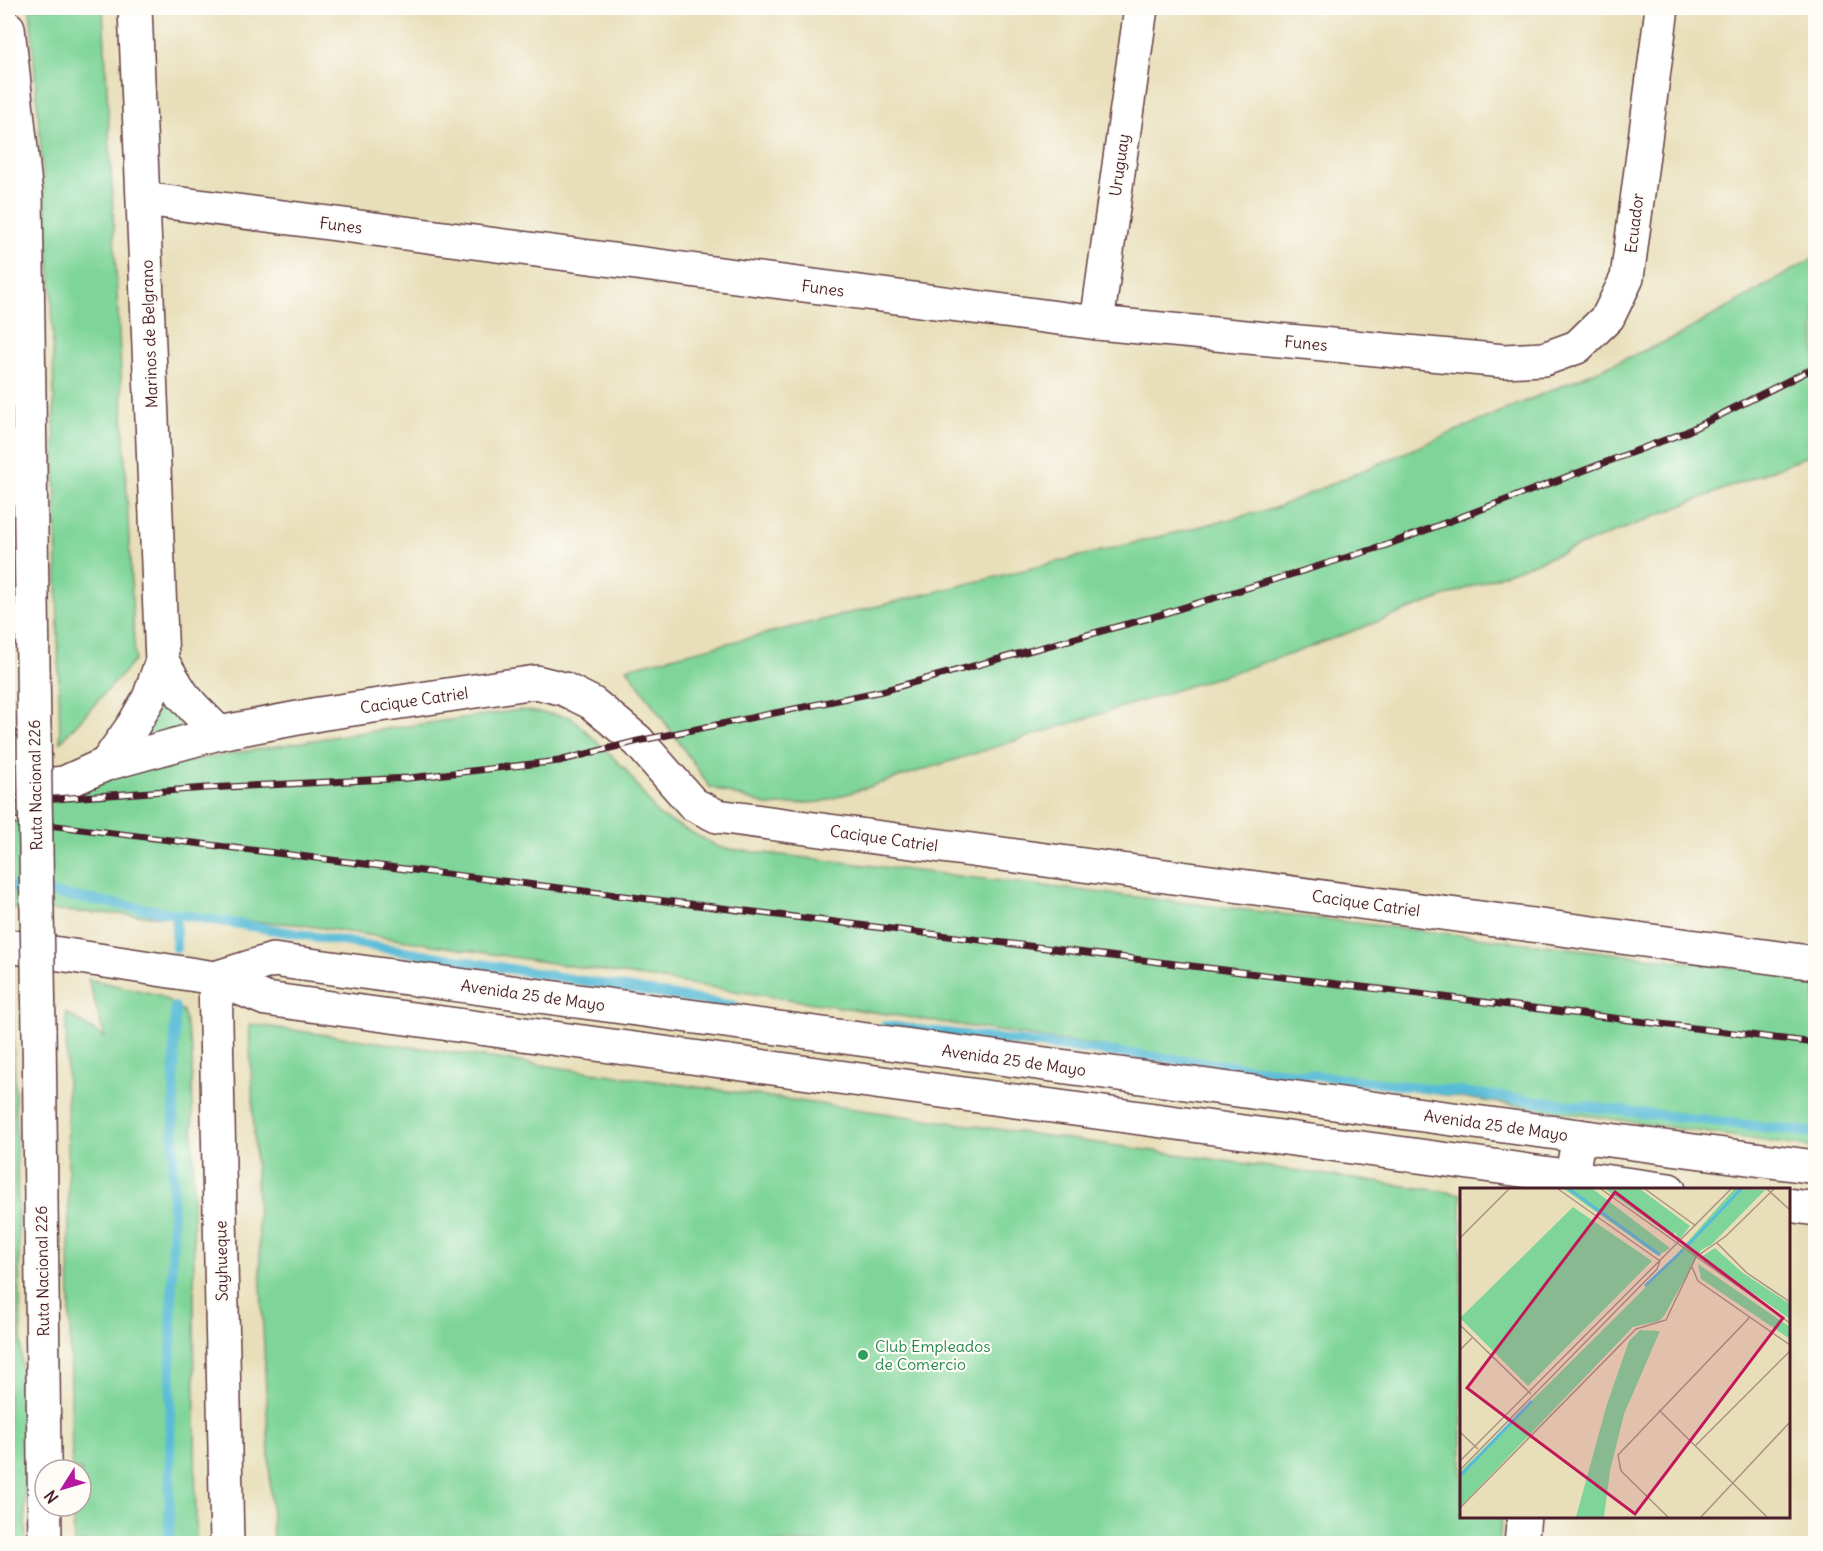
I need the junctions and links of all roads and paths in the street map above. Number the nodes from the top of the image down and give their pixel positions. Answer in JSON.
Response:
{"nodes":[{"id":1,"x":135,"y":8,"type":"edge"},
{"id":2,"x":1141,"y":8,"type":"edge"},
{"id":3,"x":1662,"y":8,"type":"edge"},
{"id":4,"x":8,"y":28,"type":"edge"},
{"id":5,"x":144,"y":199,"type":"junction"},
{"id":6,"x":1097,"y":323,"type":"junction"},
{"id":7,"x":1504,"y":361,"type":"joint"},
{"id":8,"x":162,"y":661,"type":"junction"},
{"id":9,"x":219,"y":733,"type":"junction"},
{"id":10,"x":106,"y":764,"type":"junction"},
{"id":11,"x":8,"y":782,"type":"edge"},
{"id":12,"x":8,"y":946,"type":"edge"},
{"id":13,"x":1815,"y":963,"type":"edge"},
{"id":14,"x":215,"y":978,"type":"junction"},
{"id":15,"x":1579,"y":1136,"type":"junction"},
{"id":16,"x":1815,"y":1167,"type":"edge"},
{"id":17,"x":1570,"y":1183,"type":"edge"},
{"id":18,"x":1641,"y":1188,"type":"edge"},
{"id":19,"x":1790,"y":1205,"type":"edge"},
{"id":20,"x":1815,"y":1209,"type":"edge"},
{"id":21,"x":1524,"y":1518,"type":"edge"},
{"id":22,"x":45,"y":1544,"type":"edge"},
{"id":23,"x":227,"y":1544,"type":"edge"},
{"id":24,"x":1521,"y":1544,"type":"edge"}],
"edges":[{"from":1,"to":5,"type":"main road","name":"Marinos de Belgrano"},
{"from":2,"to":6,"type":"main road","name":"Uruguay"},
{"from":3,"to":7,"type":"main road","name":"Ecuador"},
{"from":4,"to":22,"type":"main road","name":"Ruta Nacional 226","bridge":true},
{"from":5,"to":6,"type":"main road","name":"Funes"},
{"from":5,"to":8,"type":"main road","name":"Marinos de Belgrano"},
{"from":6,"to":7,"type":"main road","name":"Funes"},
{"from":8,"to":9,"type":"main road"},
{"from":8,"to":10,"type":"main road"},
{"from":9,"to":10,"type":"main road","name":"Cacique Catriel"},
{"from":9,"to":13,"type":"main road","name":"Cacique Catriel"},
{"from":10,"to":11,"type":"main road","name":"Cacique Catriel"},
{"from":12,"to":14,"type":"main road","name":"Avenida 25 de Mayo"},
{"from":14,"to":15,"type":"main road","name":"Avenida 25 de Mayo"},
{"from":14,"to":17,"type":"main road","name":"Avenida 25 de Mayo"},
{"from":14,"to":23,"type":"main road","name":"Sayhueque"},
{"from":15,"to":16,"type":"main road","name":"Avenida 25 de Mayo"},
{"from":15,"to":17,"type":"main road"},
{"from":17,"to":18,"type":"main road","name":"Avenida 25 de Mayo"},
{"from":19,"to":20,"type":"main road"},
{"from":21,"to":24,"type":"main road"}]}
